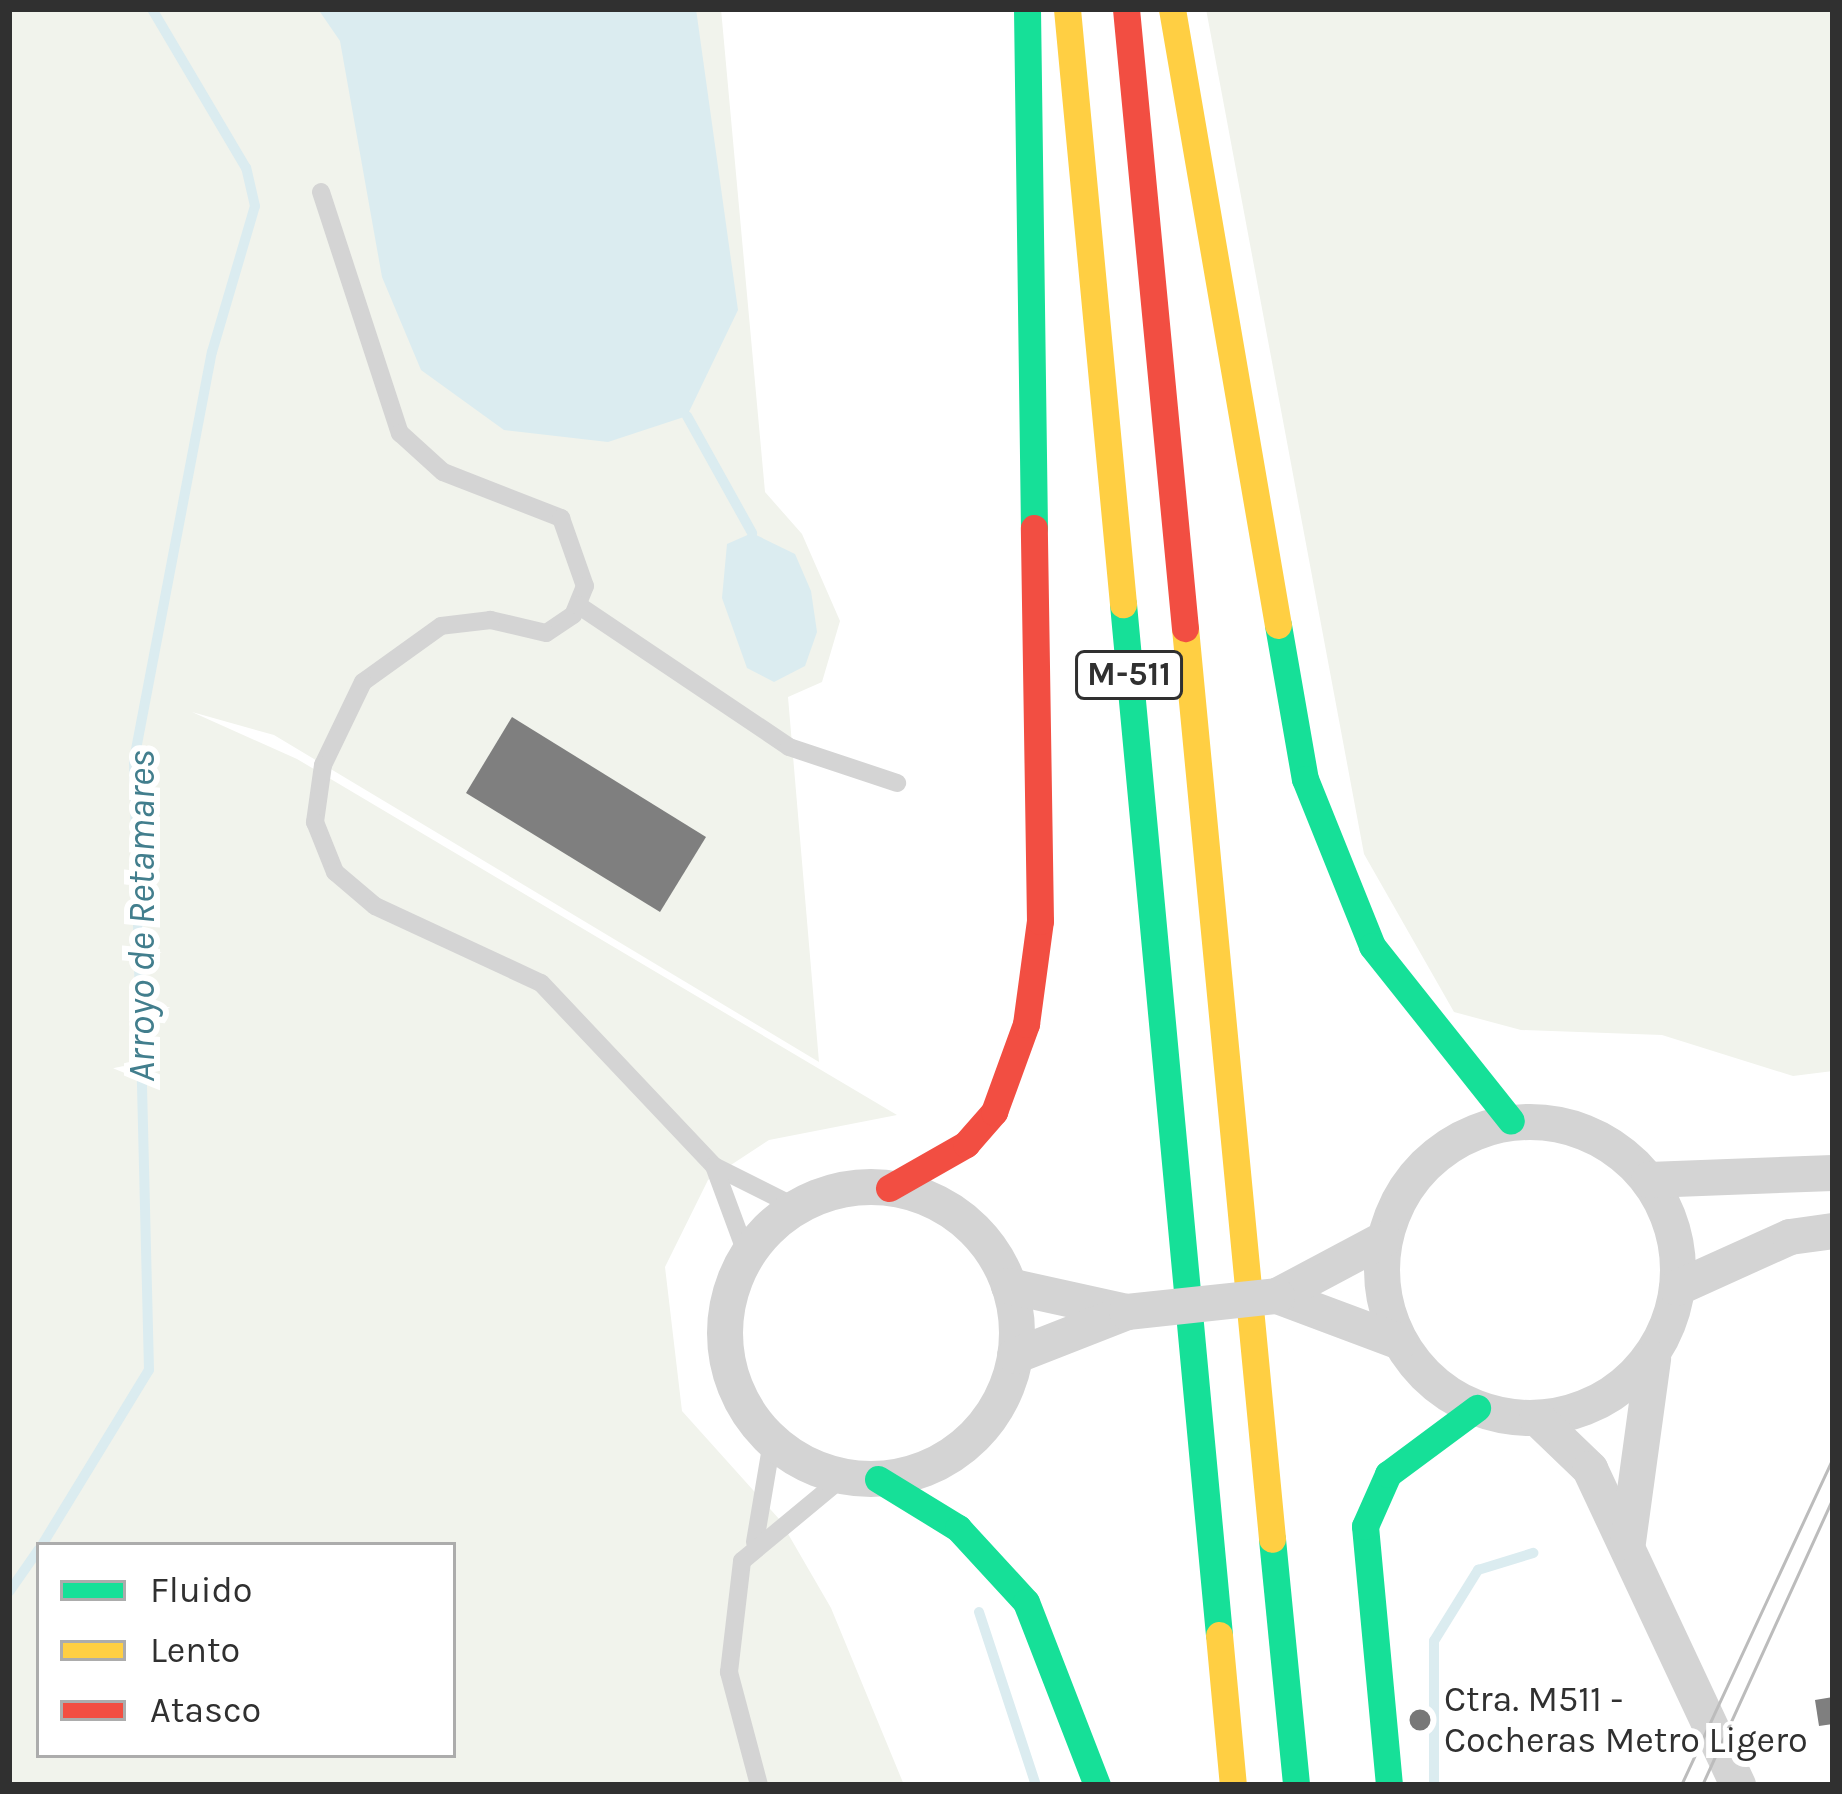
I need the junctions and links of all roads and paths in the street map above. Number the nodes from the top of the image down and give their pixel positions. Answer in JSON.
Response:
{"nodes":[{"id":1,"x":1027,"y":9,"type":"edge"},
{"id":2,"x":1066,"y":9,"type":"edge"},
{"id":3,"x":1126,"y":9,"type":"edge"},
{"id":4,"x":1172,"y":9,"type":"edge"},
{"id":5,"x":321,"y":192,"type":"dead end"},
{"id":6,"x":578,"y":605,"type":"junction"},
{"id":7,"x":897,"y":783,"type":"dead end"},
{"id":8,"x":1511,"y":1121,"type":"junction"},
{"id":9,"x":714,"y":1166,"type":"junction"},
{"id":10,"x":1833,"y":1173,"type":"edge"},
{"id":11,"x":1649,"y":1180,"type":"junction"},
{"id":12,"x":889,"y":1188,"type":"junction"},
{"id":13,"x":796,"y":1207,"type":"junction"},
{"id":14,"x":1833,"y":1231,"type":"edge"},
{"id":15,"x":1384,"y":1239,"type":"junction"},
{"id":16,"x":747,"y":1255,"type":"junction"},
{"id":17,"x":1009,"y":1286,"type":"junction"},
{"id":18,"x":1677,"y":1288,"type":"junction"},
{"id":19,"x":1277,"y":1296,"type":"junction"},
{"id":20,"x":1126,"y":1312,"type":"junction"},
{"id":21,"x":1400,"y":1342,"type":"junction"},
{"id":22,"x":1015,"y":1356,"type":"junction"},
{"id":23,"x":1653,"y":1359,"type":"junction"},
{"id":24,"x":1477,"y":1408,"type":"junction"},
{"id":25,"x":1537,"y":1418,"type":"junction"},
{"id":26,"x":772,"y":1441,"type":"junction"},
{"id":27,"x":860,"y":1478,"type":"junction"},
{"id":28,"x":755,"y":1542,"type":"junction"},
{"id":29,"x":1628,"y":1542,"type":"junction"},
{"id":30,"x":1040,"y":1624,"type":"junction"},
{"id":31,"x":758,"y":1785,"type":"edge"},
{"id":32,"x":1080,"y":1785,"type":"edge"},
{"id":33,"x":1097,"y":1785,"type":"edge"},
{"id":34,"x":1233,"y":1785,"type":"edge"},
{"id":35,"x":1296,"y":1785,"type":"edge"},
{"id":36,"x":1389,"y":1785,"type":"edge"},
{"id":37,"x":1738,"y":1785,"type":"edge"}],
"edges":[{"from":1,"to":12,"type":"highway"},
{"from":2,"to":34,"type":"highway","number":"M-511"},
{"from":3,"to":35,"type":"highway","number":"M-511"},
{"from":4,"to":8,"type":"highway"},
{"from":5,"to":6,"type":"lane"},
{"from":6,"to":7,"type":"lane"},
{"from":6,"to":9,"type":"lane"},
{"from":8,"to":11,"type":"street"},
{"from":8,"to":15,"type":"street"},
{"from":9,"to":13,"type":"lane"},
{"from":9,"to":16,"type":"lane"},
{"from":10,"to":11,"type":"street"},
{"from":11,"to":18,"type":"street"},
{"from":12,"to":13,"type":"street"},
{"from":12,"to":17,"type":"street"},
{"from":13,"to":16,"type":"street"},
{"from":14,"to":18,"type":"street"},
{"from":15,"to":19,"type":"street"},
{"from":15,"to":21,"type":"street"},
{"from":16,"to":26,"type":"street"},
{"from":17,"to":20,"type":"street"},
{"from":17,"to":22,"type":"street"},
{"from":18,"to":23,"type":"street"},
{"from":19,"to":20,"type":"street","bridge":true},
{"from":19,"to":21,"type":"street"},
{"from":20,"to":22,"type":"street"},
{"from":21,"to":24,"type":"street"},
{"from":22,"to":27,"type":"street"},
{"from":23,"to":25,"type":"street"},
{"from":23,"to":29,"type":"street"},
{"from":24,"to":25,"type":"street"},
{"from":24,"to":36,"type":"highway"},
{"from":25,"to":29,"type":"street"},
{"from":26,"to":27,"type":"street"},
{"from":26,"to":28,"type":"lane"},
{"from":27,"to":28,"type":"lane"},
{"from":27,"to":30,"type":"highway"},
{"from":28,"to":31,"type":"lane"},
{"from":29,"to":37,"type":"street"},
{"from":30,"to":32,"type":"lane"},
{"from":30,"to":33,"type":"highway"}]}
